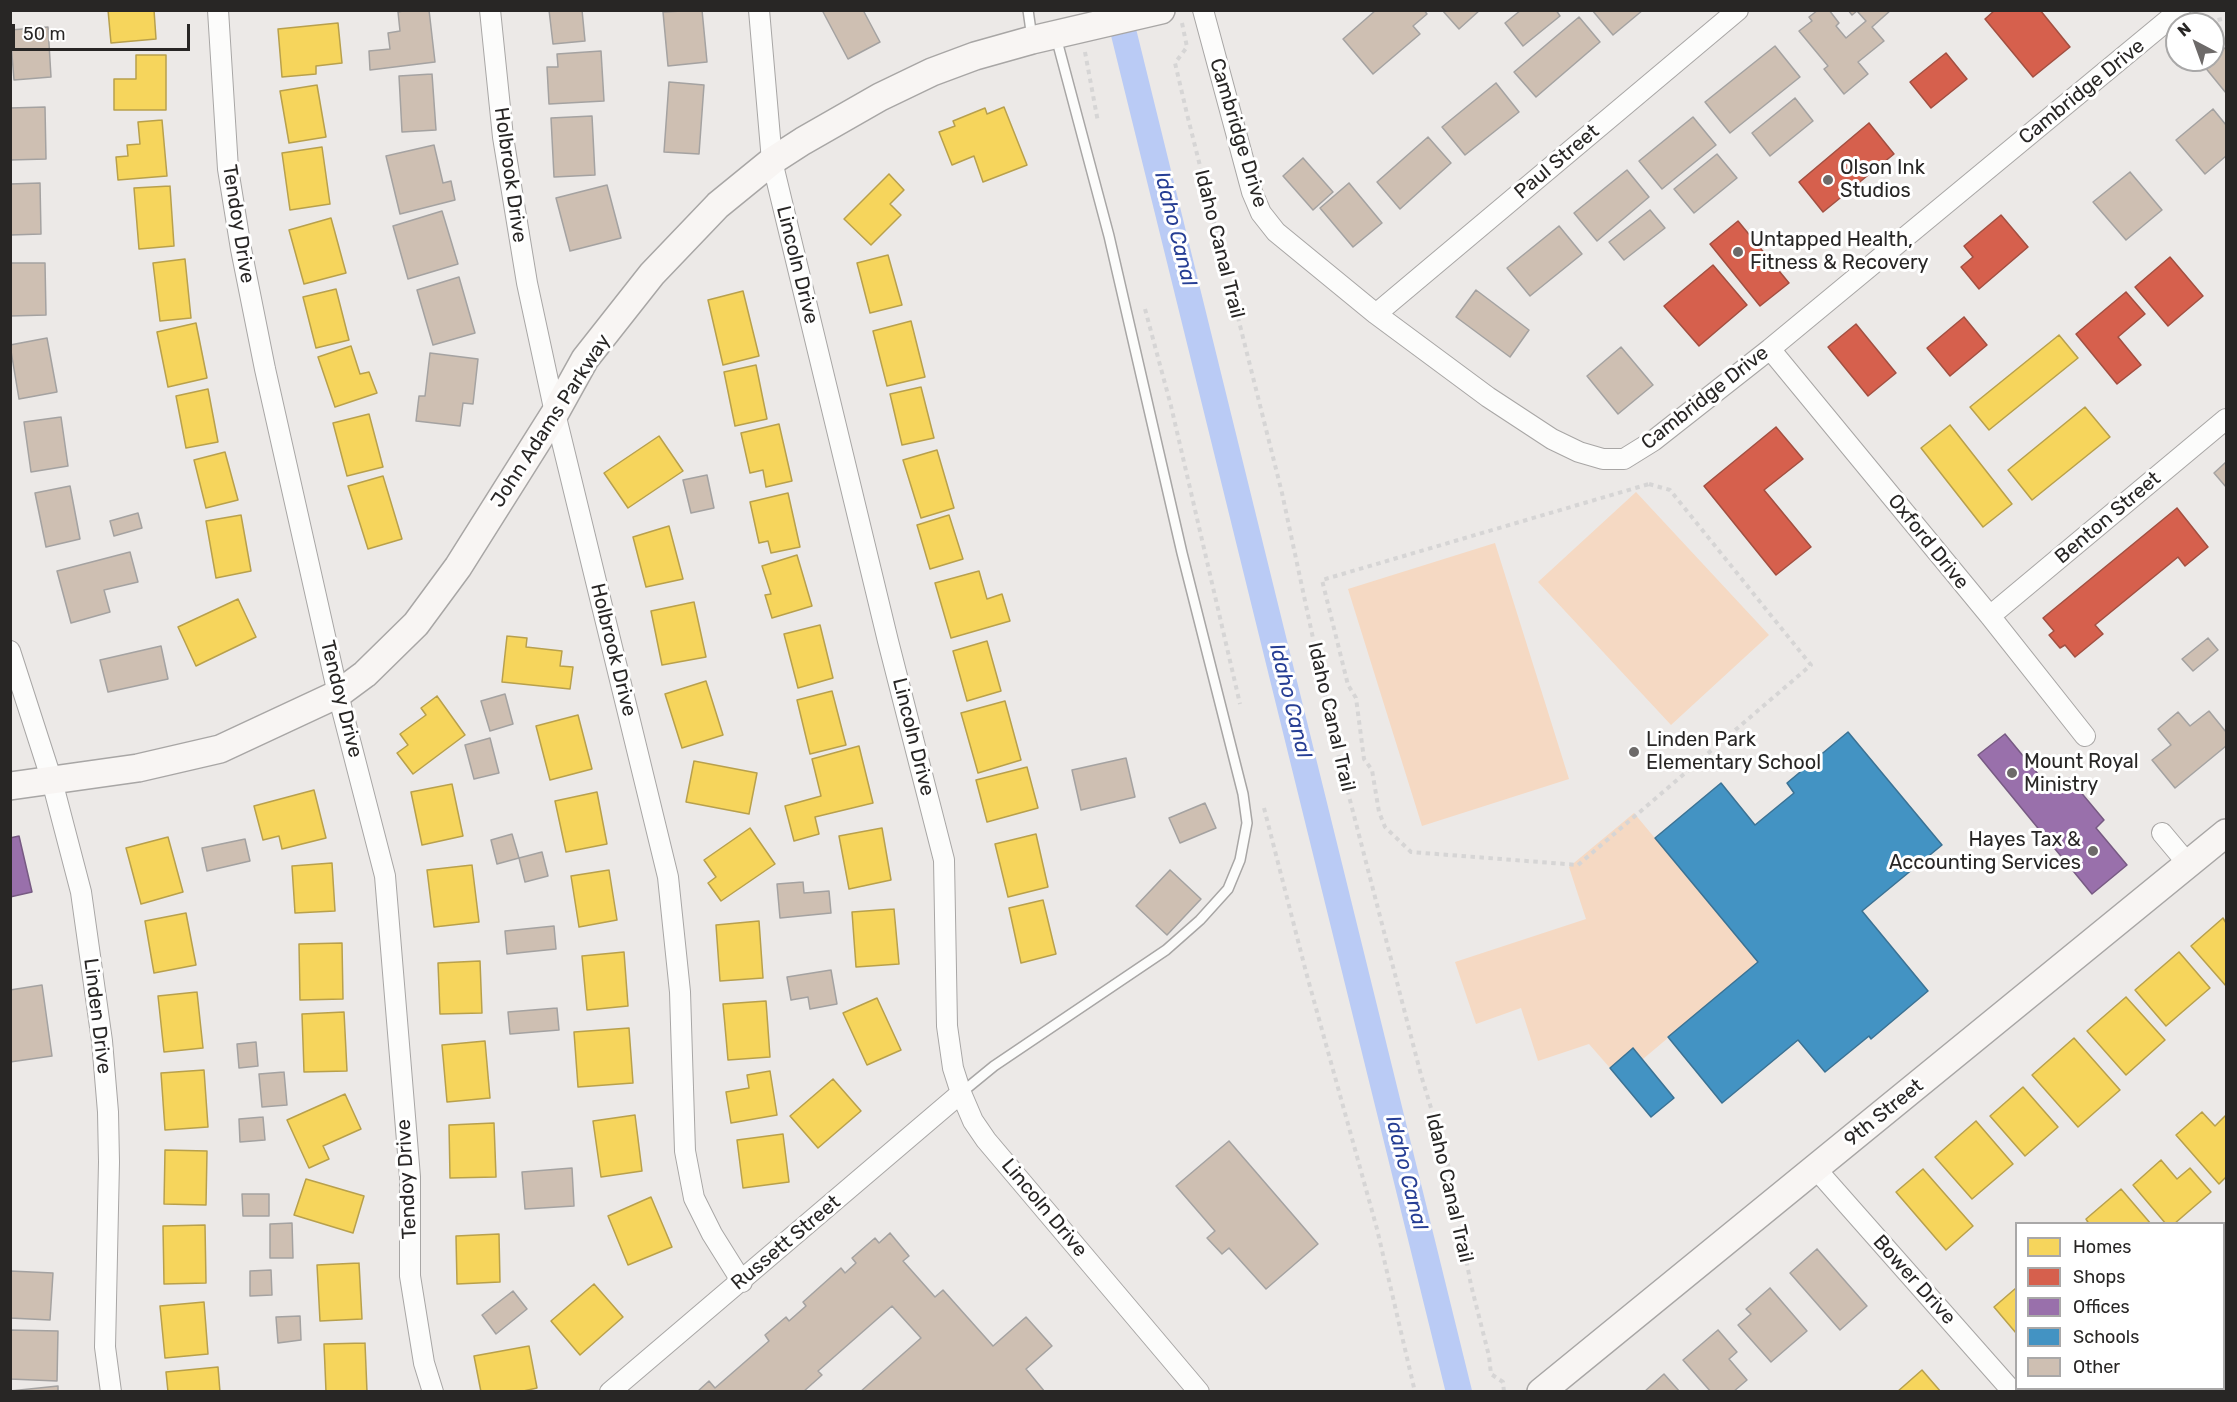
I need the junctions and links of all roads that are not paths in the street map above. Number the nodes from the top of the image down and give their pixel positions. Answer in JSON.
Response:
{"nodes":[{"id":1,"x":218,"y":10,"type":"edge"},
{"id":2,"x":490,"y":10,"type":"edge"},
{"id":3,"x":759,"y":10,"type":"edge"},
{"id":4,"x":1028,"y":10,"type":"edge"},
{"id":5,"x":1203,"y":10,"type":"edge"},
{"id":6,"x":1738,"y":10,"type":"edge"},
{"id":7,"x":2180,"y":10,"type":"edge"},
{"id":8,"x":1166,"y":14,"type":"edge"},
{"id":9,"x":1064,"y":32,"type":"junction"},
{"id":10,"x":772,"y":161,"type":"junction"},
{"id":11,"x":1376,"y":314,"type":"junction"},
{"id":12,"x":1770,"y":349,"type":"junction"},
{"id":13,"x":555,"y":413,"type":"junction"},
{"id":14,"x":2226,"y":419,"type":"edge"},
{"id":15,"x":1990,"y":616,"type":"junction"},
{"id":16,"x":10,"y":651,"type":"edge"},
{"id":17,"x":338,"y":694,"type":"junction"},
{"id":18,"x":2085,"y":736,"type":"dead end"},
{"id":19,"x":52,"y":781,"type":"junction"},
{"id":20,"x":10,"y":786,"type":"edge"},
{"id":21,"x":2162,"y":833,"type":"dead end"},
{"id":22,"x":2226,"y":833,"type":"edge"},
{"id":23,"x":2188,"y":864,"type":"junction"},
{"id":24,"x":961,"y":1094,"type":"junction"},
{"id":25,"x":1816,"y":1169,"type":"junction"},
{"id":26,"x":742,"y":1282,"type":"junction"},
{"id":27,"x":111,"y":1392,"type":"edge"},
{"id":28,"x":432,"y":1392,"type":"edge"},
{"id":29,"x":610,"y":1392,"type":"edge"},
{"id":30,"x":1199,"y":1392,"type":"edge"},
{"id":31,"x":1541,"y":1392,"type":"edge"},
{"id":32,"x":2013,"y":1392,"type":"edge"}],
"edges":[{"from":1,"to":17,"type":"street","name":"Tendoy Drive"},
{"from":2,"to":13,"type":"street","name":"Holbrook Drive"},
{"from":3,"to":10,"type":"street","name":"Lincoln Drive"},
{"from":4,"to":9,"type":"lane"},
{"from":5,"to":11,"type":"street","name":"Cambridge Drive"},
{"from":6,"to":11,"type":"street","name":"Paul Street"},
{"from":7,"to":12,"type":"street","name":"Cambridge Drive"},
{"from":8,"to":9,"type":"street","name":"John Adams Parkway"},
{"from":9,"to":10,"type":"street","name":"John Adams Parkway"},
{"from":9,"to":24,"type":"lane"},
{"from":10,"to":13,"type":"street","name":"John Adams Parkway"},
{"from":10,"to":24,"type":"street","name":"Lincoln Drive"},
{"from":11,"to":12,"type":"street","name":"Cambridge Drive"},
{"from":12,"to":15,"type":"street","name":"Oxford Drive"},
{"from":13,"to":17,"type":"street","name":"John Adams Parkway"},
{"from":13,"to":26,"type":"street","name":"Holbrook Drive"},
{"from":14,"to":15,"type":"street","name":"Benton Street"},
{"from":15,"to":18,"type":"street","name":"Oxford Drive"},
{"from":16,"to":19,"type":"street","name":"Linden Drive"},
{"from":17,"to":19,"type":"street","name":"John Adams Parkway"},
{"from":17,"to":28,"type":"street","name":"Tendoy Drive"},
{"from":19,"to":20,"type":"street","name":"John Adams Parkway"},
{"from":19,"to":27,"type":"street","name":"Linden Drive"},
{"from":21,"to":23,"type":"street"},
{"from":22,"to":23,"type":"street","name":"9th Street"},
{"from":23,"to":25,"type":"street","name":"9th Street"},
{"from":24,"to":26,"type":"street","name":"Russett Street"},
{"from":24,"to":30,"type":"street","name":"Lincoln Drive"},
{"from":25,"to":31,"type":"street","name":"9th Street"},
{"from":25,"to":32,"type":"street","name":"Bower Drive"},
{"from":26,"to":29,"type":"street","name":"Russett Street"}]}
